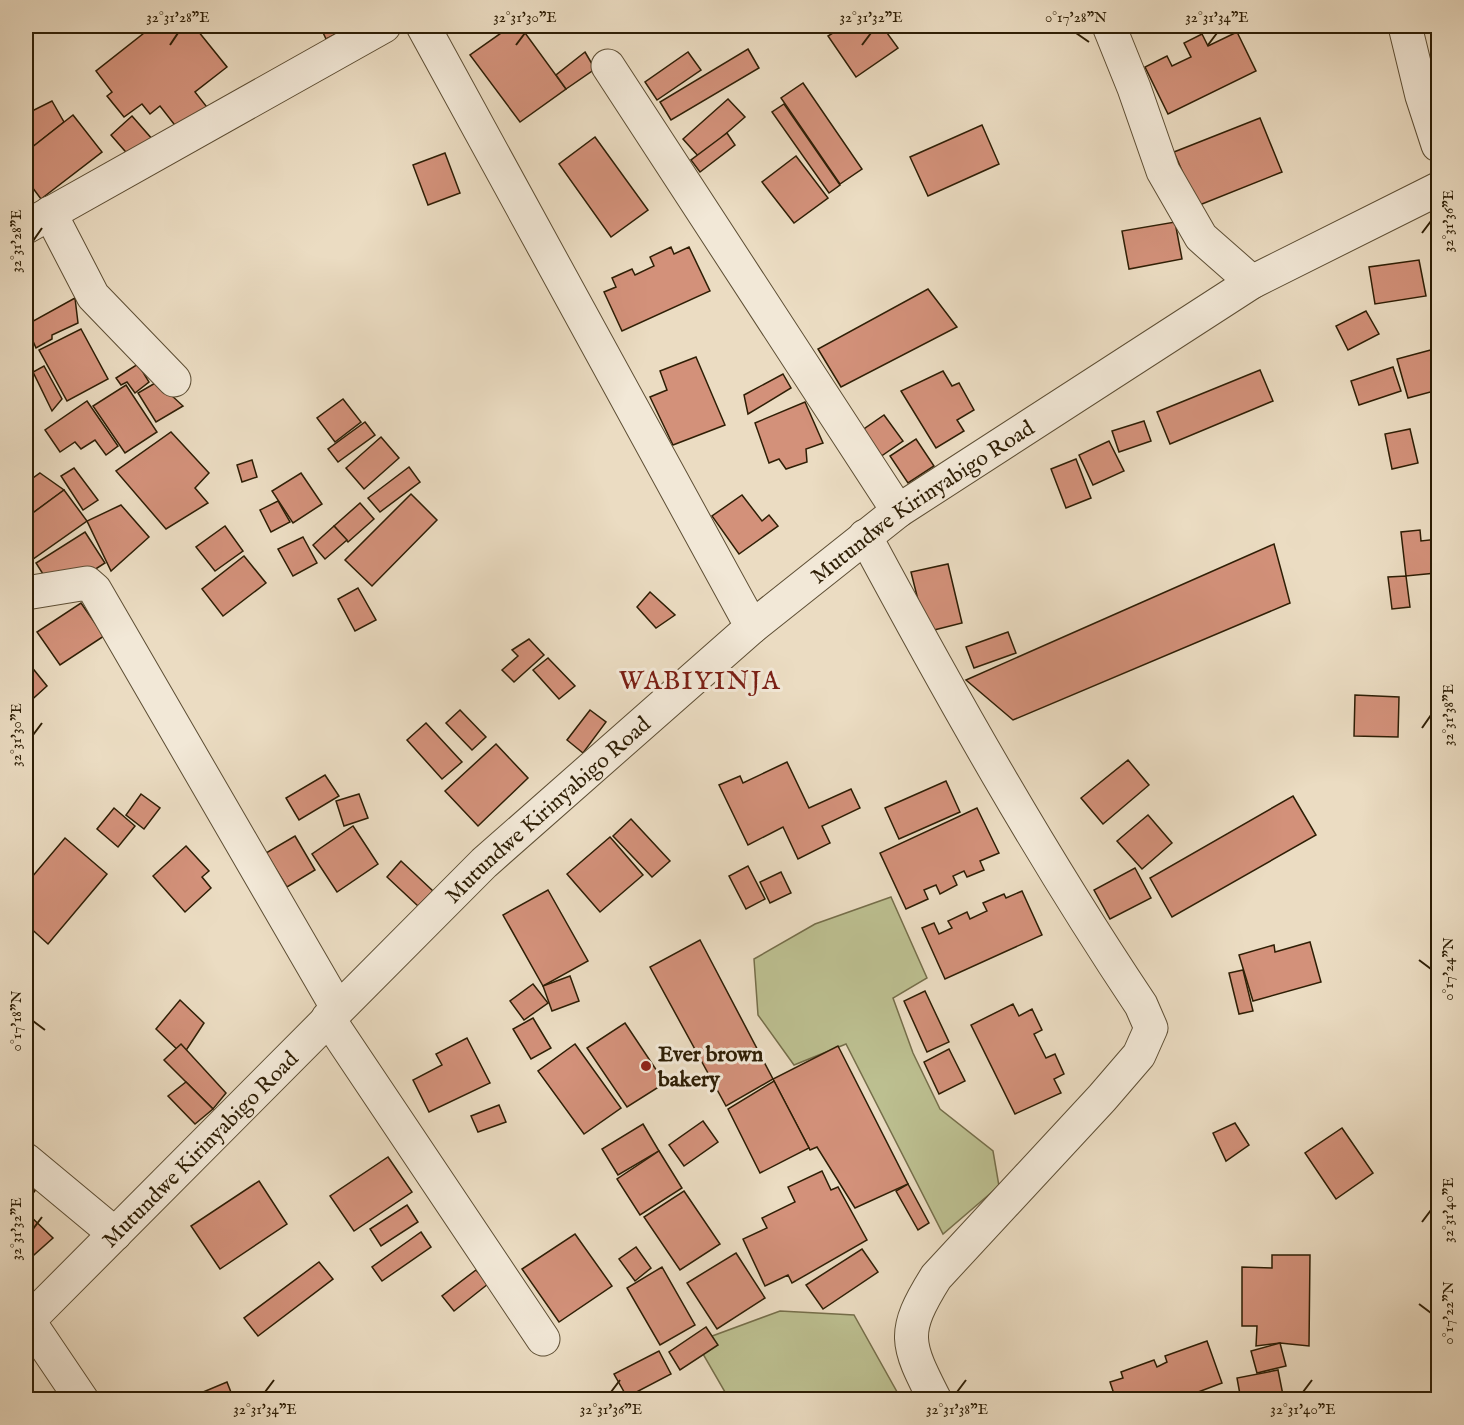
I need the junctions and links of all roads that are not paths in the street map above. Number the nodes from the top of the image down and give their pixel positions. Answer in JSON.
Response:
{"nodes":[{"id":1,"x":384,"y":26,"type":"edge"},
{"id":2,"x":423,"y":26,"type":"edge"},
{"id":3,"x":1109,"y":26,"type":"edge"},
{"id":4,"x":1405,"y":26,"type":"edge"},
{"id":5,"x":608,"y":66,"type":"dead end"},
{"id":6,"x":1438,"y":146,"type":"edge"},
{"id":7,"x":1438,"y":189,"type":"edge"},
{"id":8,"x":38,"y":220,"type":"edge"},
{"id":9,"x":1251,"y":282,"type":"junction"},
{"id":10,"x":174,"y":380,"type":"dead end"},
{"id":11,"x":898,"y":511,"type":"junction"},
{"id":12,"x":865,"y":536,"type":"junction"},
{"id":13,"x":26,"y":593,"type":"edge"},
{"id":14,"x":752,"y":627,"type":"junction"},
{"id":15,"x":333,"y":1014,"type":"junction"},
{"id":16,"x":26,"y":1160,"type":"edge"},
{"id":17,"x":115,"y":1234,"type":"junction"},
{"id":18,"x":27,"y":1322,"type":"edge"},
{"id":19,"x":543,"y":1339,"type":"dead end"},
{"id":20,"x":81,"y":1400,"type":"edge"},
{"id":21,"x":935,"y":1400,"type":"edge"}],
"edges":[{"from":1,"to":8,"type":"street"},
{"from":2,"to":14,"type":"street"},
{"from":3,"to":9,"type":"street"},
{"from":4,"to":6,"type":"street"},
{"from":5,"to":11,"type":"street"},
{"from":7,"to":9,"type":"street","name":"Mutundwe Kirinyabigo Road"},
{"from":8,"to":10,"type":"street"},
{"from":9,"to":11,"type":"street","name":"Mutundwe Kirinyabigo Road"},
{"from":11,"to":12,"type":"street","name":"Mutundwe Kirinyabigo Road"},
{"from":12,"to":14,"type":"street","name":"Mutundwe Kirinyabigo Road"},
{"from":12,"to":21,"type":"street"},
{"from":13,"to":15,"type":"street"},
{"from":14,"to":15,"type":"street","name":"Mutundwe Kirinyabigo Road"},
{"from":15,"to":17,"type":"street","name":"Mutundwe Kirinyabigo Road"},
{"from":15,"to":19,"type":"street"},
{"from":16,"to":17,"type":"street"},
{"from":17,"to":18,"type":"street","name":"Mutundwe Kirinyabigo Road"},
{"from":18,"to":20,"type":"street"}]}
